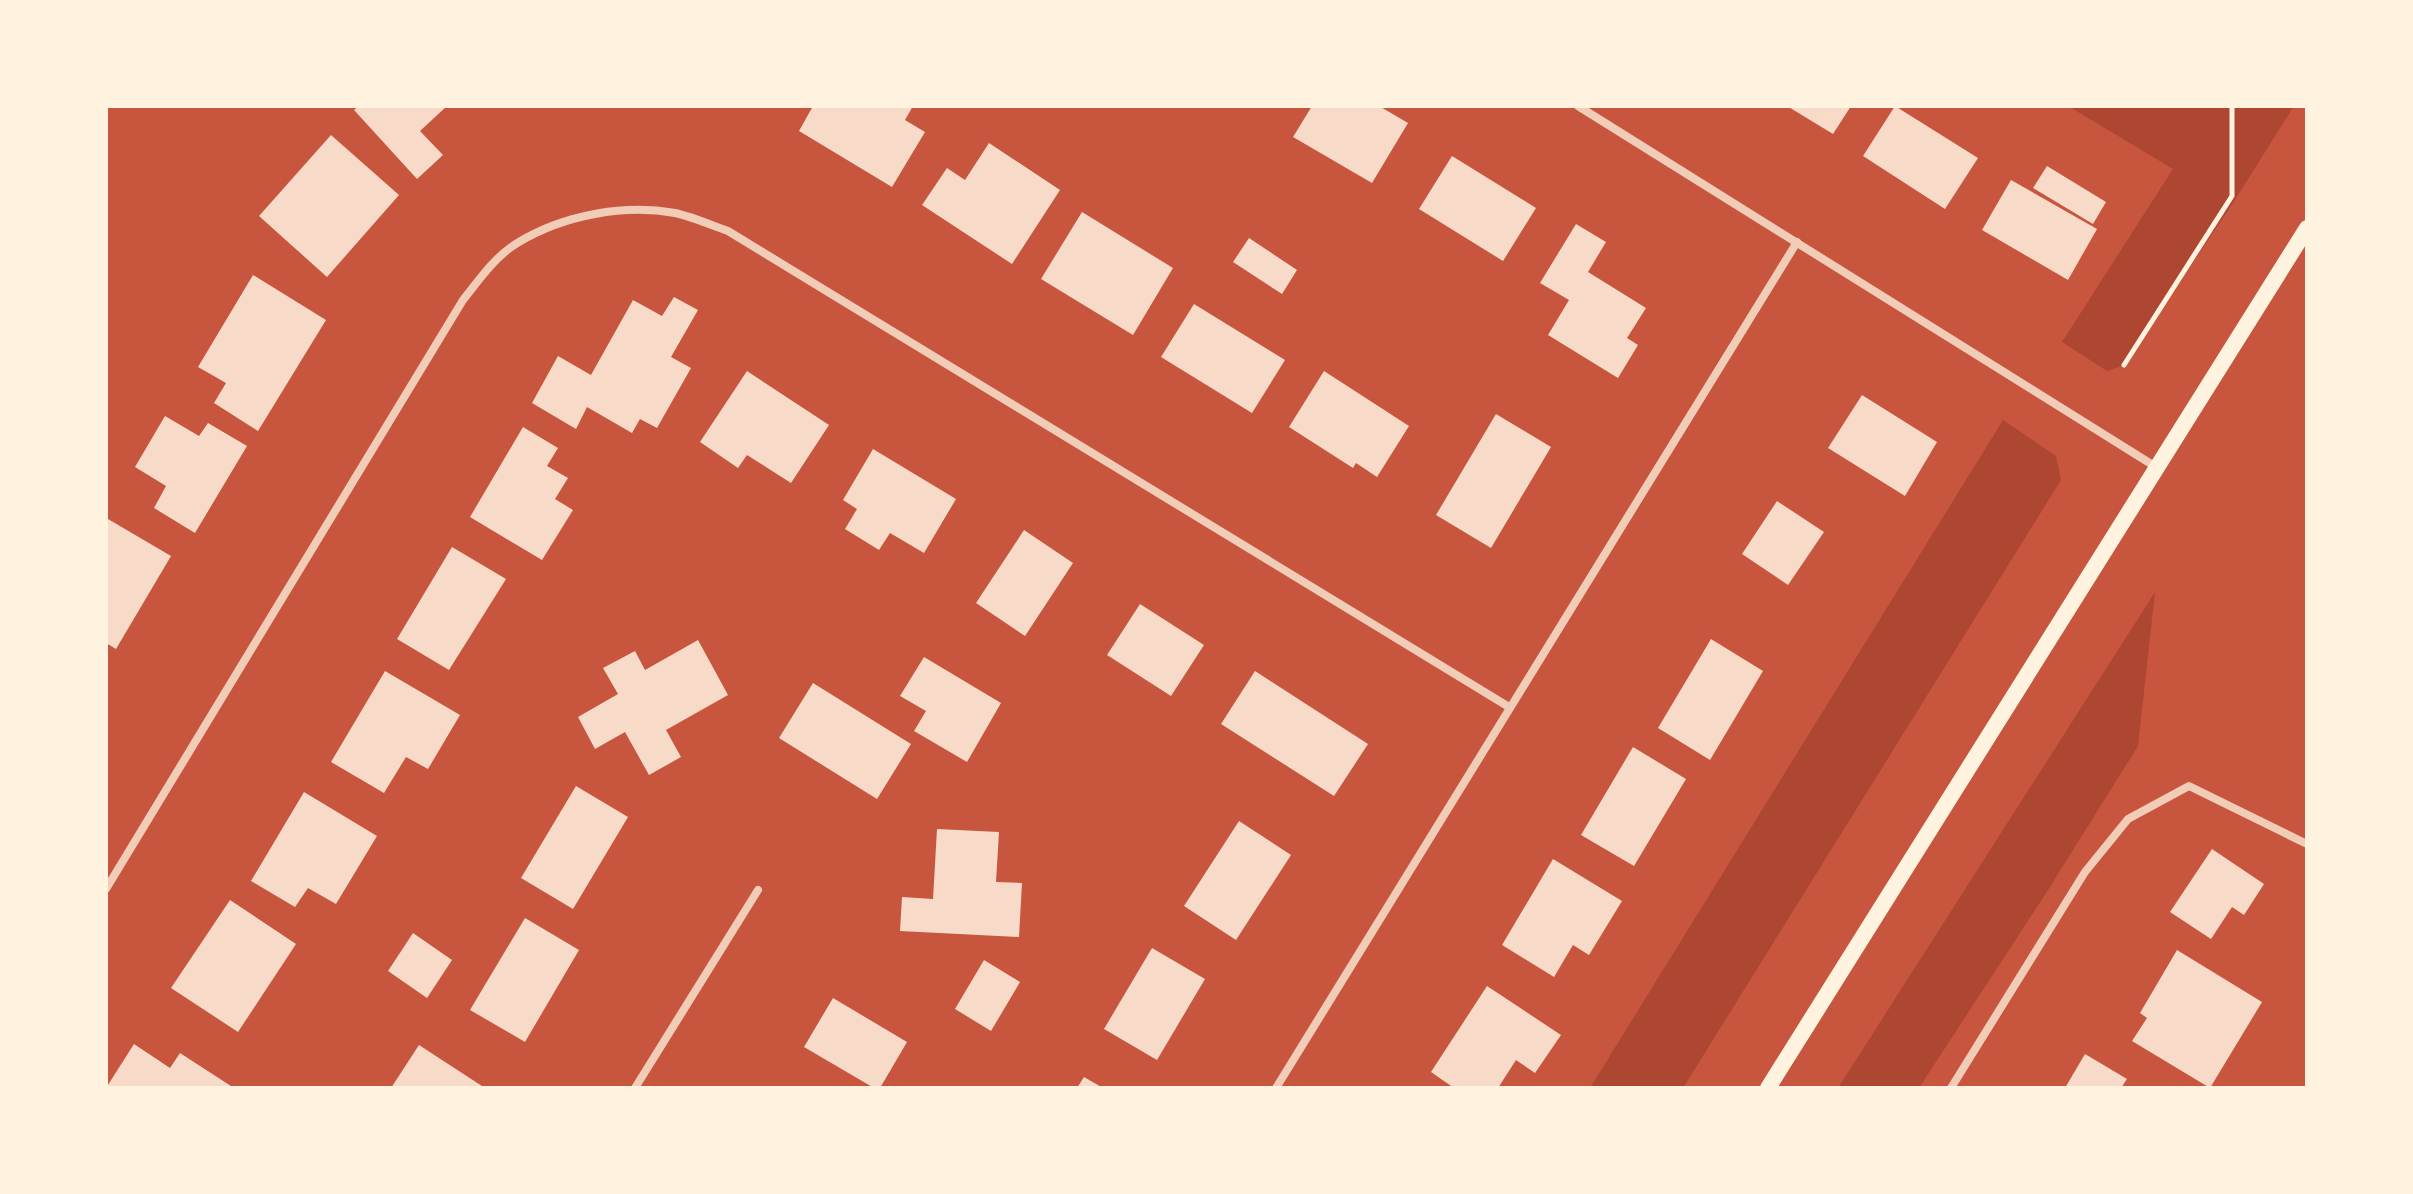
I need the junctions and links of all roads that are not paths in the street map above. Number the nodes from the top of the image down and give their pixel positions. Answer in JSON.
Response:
{"nodes":[{"id":1,"x":1578,"y":106,"type":"edge"},
{"id":2,"x":2307,"y":228,"type":"edge"},
{"id":3,"x":1797,"y":242,"type":"junction"},
{"id":4,"x":2156,"y":467,"type":"junction"},
{"id":5,"x":1509,"y":707,"type":"junction"},
{"id":6,"x":2307,"y":844,"type":"edge"},
{"id":7,"x":106,"y":889,"type":"edge"},
{"id":8,"x":758,"y":890,"type":"dead end"},
{"id":9,"x":635,"y":1088,"type":"edge"},
{"id":10,"x":1276,"y":1088,"type":"edge"},
{"id":11,"x":1768,"y":1088,"type":"edge"},
{"id":12,"x":1951,"y":1088,"type":"edge"}],
"edges":[{"from":1,"to":3,"type":"street"},
{"from":2,"to":4,"type":"main road"},
{"from":3,"to":4,"type":"street"},
{"from":3,"to":5,"type":"street"},
{"from":4,"to":11,"type":"main road"},
{"from":5,"to":7,"type":"street"},
{"from":5,"to":10,"type":"street"},
{"from":6,"to":12,"type":"street"},
{"from":8,"to":9,"type":"street"}]}
